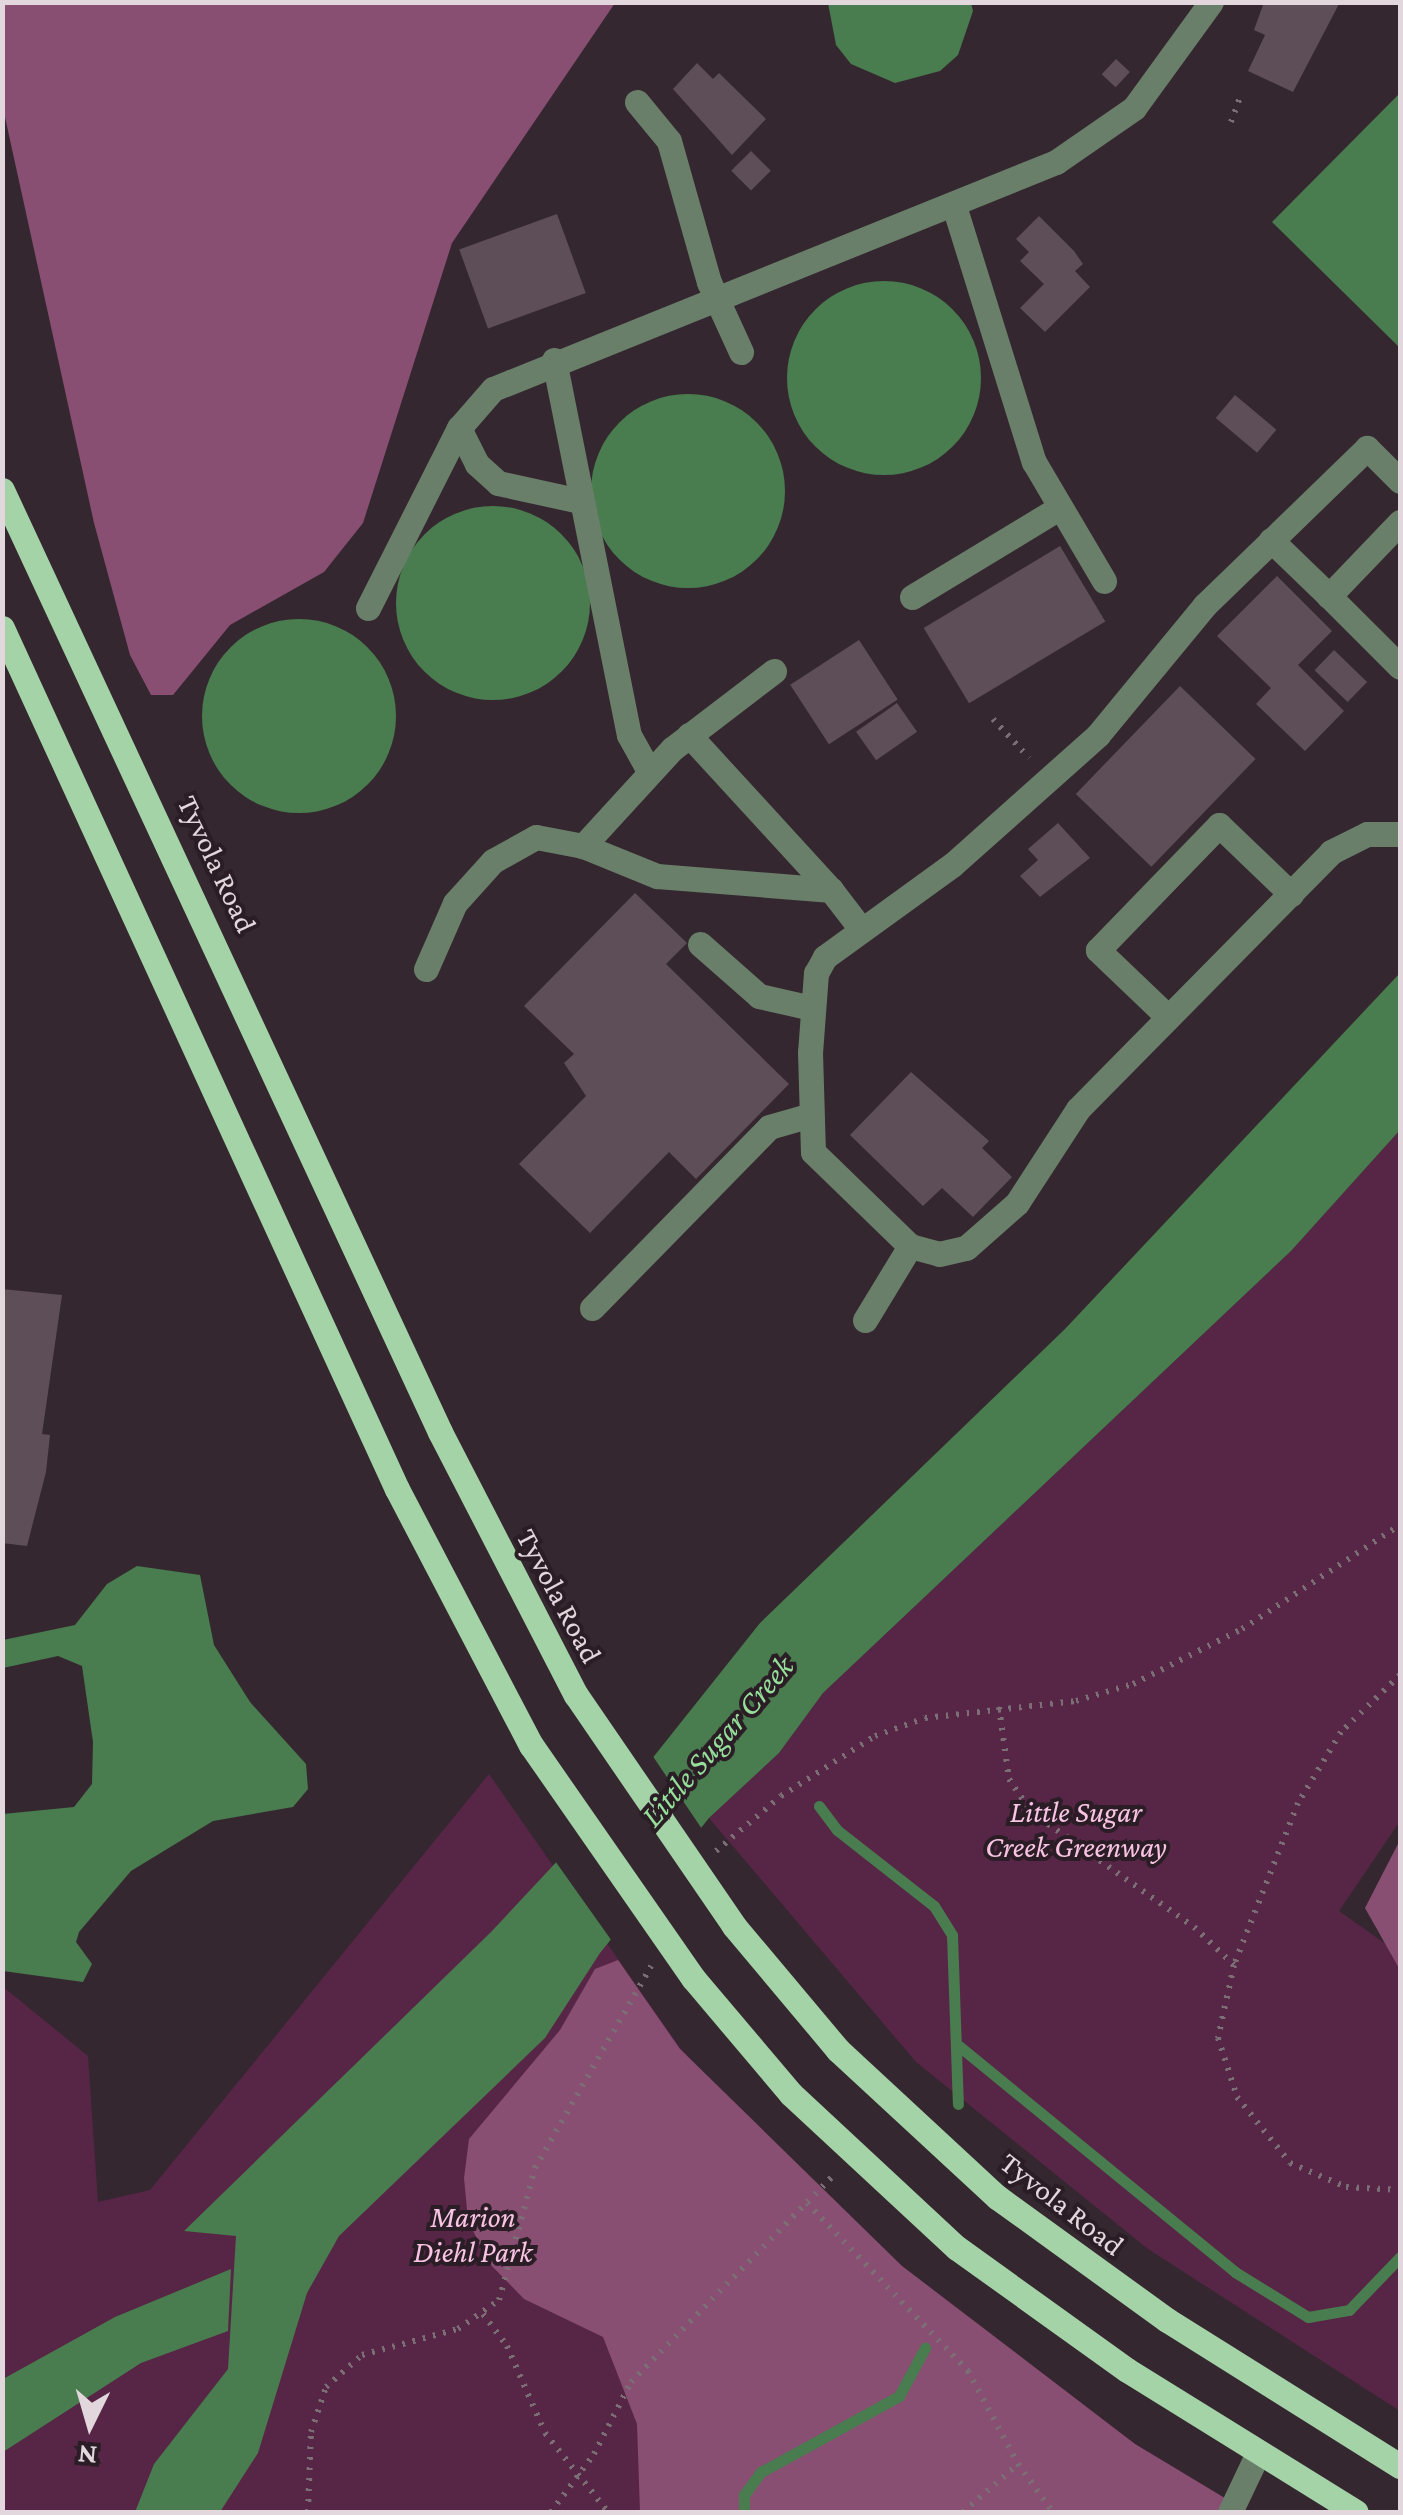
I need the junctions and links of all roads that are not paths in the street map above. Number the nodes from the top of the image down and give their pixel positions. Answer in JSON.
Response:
{"nodes":[{"id":1,"x":1210,"y":2,"type":"edge"},
{"id":2,"x":637,"y":102,"type":"dead end"},
{"id":3,"x":954,"y":209,"type":"junction"},
{"id":4,"x":716,"y":300,"type":"junction"},
{"id":5,"x":740,"y":352,"type":"dead end"},
{"id":6,"x":554,"y":360,"type":"junction"},
{"id":7,"x":459,"y":428,"type":"junction"},
{"id":8,"x":1400,"y":481,"type":"edge"},
{"id":9,"x":2,"y":490,"type":"edge"},
{"id":10,"x":580,"y":501,"type":"junction"},
{"id":11,"x":1059,"y":508,"type":"junction"},
{"id":12,"x":1400,"y":522,"type":"edge"},
{"id":13,"x":1271,"y":540,"type":"junction"},
{"id":14,"x":1104,"y":581,"type":"dead end"},
{"id":15,"x":912,"y":596,"type":"dead end"},
{"id":16,"x":1329,"y":596,"type":"junction"},
{"id":17,"x":368,"y":608,"type":"dead end"},
{"id":18,"x":2,"y":628,"type":"edge"},
{"id":19,"x":1400,"y":667,"type":"edge"},
{"id":20,"x":774,"y":671,"type":"dead end"},
{"id":21,"x":689,"y":735,"type":"junction"},
{"id":22,"x":650,"y":771,"type":"junction"},
{"id":23,"x":1400,"y":834,"type":"edge"},
{"id":24,"x":584,"y":846,"type":"junction"},
{"id":25,"x":831,"y":890,"type":"junction"},
{"id":26,"x":1291,"y":894,"type":"junction"},
{"id":27,"x":862,"y":928,"type":"junction"},
{"id":28,"x":700,"y":944,"type":"dead end"},
{"id":29,"x":426,"y":969,"type":"dead end"},
{"id":30,"x":812,"y":1008,"type":"junction"},
{"id":31,"x":1168,"y":1017,"type":"junction"},
{"id":32,"x":808,"y":1116,"type":"junction"},
{"id":33,"x":910,"y":1246,"type":"junction"},
{"id":34,"x":592,"y":1308,"type":"dead end"},
{"id":35,"x":865,"y":1320,"type":"dead end"},
{"id":36,"x":1258,"y":2453,"type":"junction"},
{"id":37,"x":1400,"y":2466,"type":"edge"},
{"id":38,"x":1230,"y":2512,"type":"edge"},
{"id":39,"x":1356,"y":2512,"type":"edge"}],
"edges":[{"from":1,"to":3,"type":"lane"},
{"from":2,"to":4,"type":"lane"},
{"from":3,"to":4,"type":"lane"},
{"from":3,"to":11,"type":"lane"},
{"from":4,"to":5,"type":"lane"},
{"from":4,"to":6,"type":"lane"},
{"from":6,"to":7,"type":"lane"},
{"from":6,"to":10,"type":"lane"},
{"from":7,"to":10,"type":"lane"},
{"from":7,"to":17,"type":"lane"},
{"from":8,"to":13,"type":"lane"},
{"from":9,"to":37,"type":"main road","name":"Tyvola Road","bridge":true},
{"from":10,"to":22,"type":"lane"},
{"from":11,"to":14,"type":"lane"},
{"from":11,"to":15,"type":"lane"},
{"from":12,"to":16,"type":"lane"},
{"from":13,"to":16,"type":"lane"},
{"from":13,"to":27,"type":"lane"},
{"from":16,"to":19,"type":"lane"},
{"from":18,"to":36,"type":"main road","bridge":true},
{"from":20,"to":21,"type":"lane"},
{"from":21,"to":22,"type":"lane"},
{"from":21,"to":25,"type":"lane"},
{"from":22,"to":24,"type":"lane"},
{"from":23,"to":26,"type":"lane"},
{"from":24,"to":25,"type":"lane"},
{"from":24,"to":29,"type":"lane"},
{"from":25,"to":27,"type":"lane"},
{"from":26,"to":31,"type":"lane"},
{"from":26,"to":31,"type":"lane"},
{"from":27,"to":30,"type":"lane"},
{"from":28,"to":30,"type":"lane"},
{"from":30,"to":32,"type":"lane"},
{"from":31,"to":33,"type":"lane"},
{"from":32,"to":33,"type":"lane"},
{"from":32,"to":34,"type":"lane"},
{"from":33,"to":35,"type":"lane"},
{"from":36,"to":38,"type":"lane"},
{"from":36,"to":39,"type":"main road"}]}
